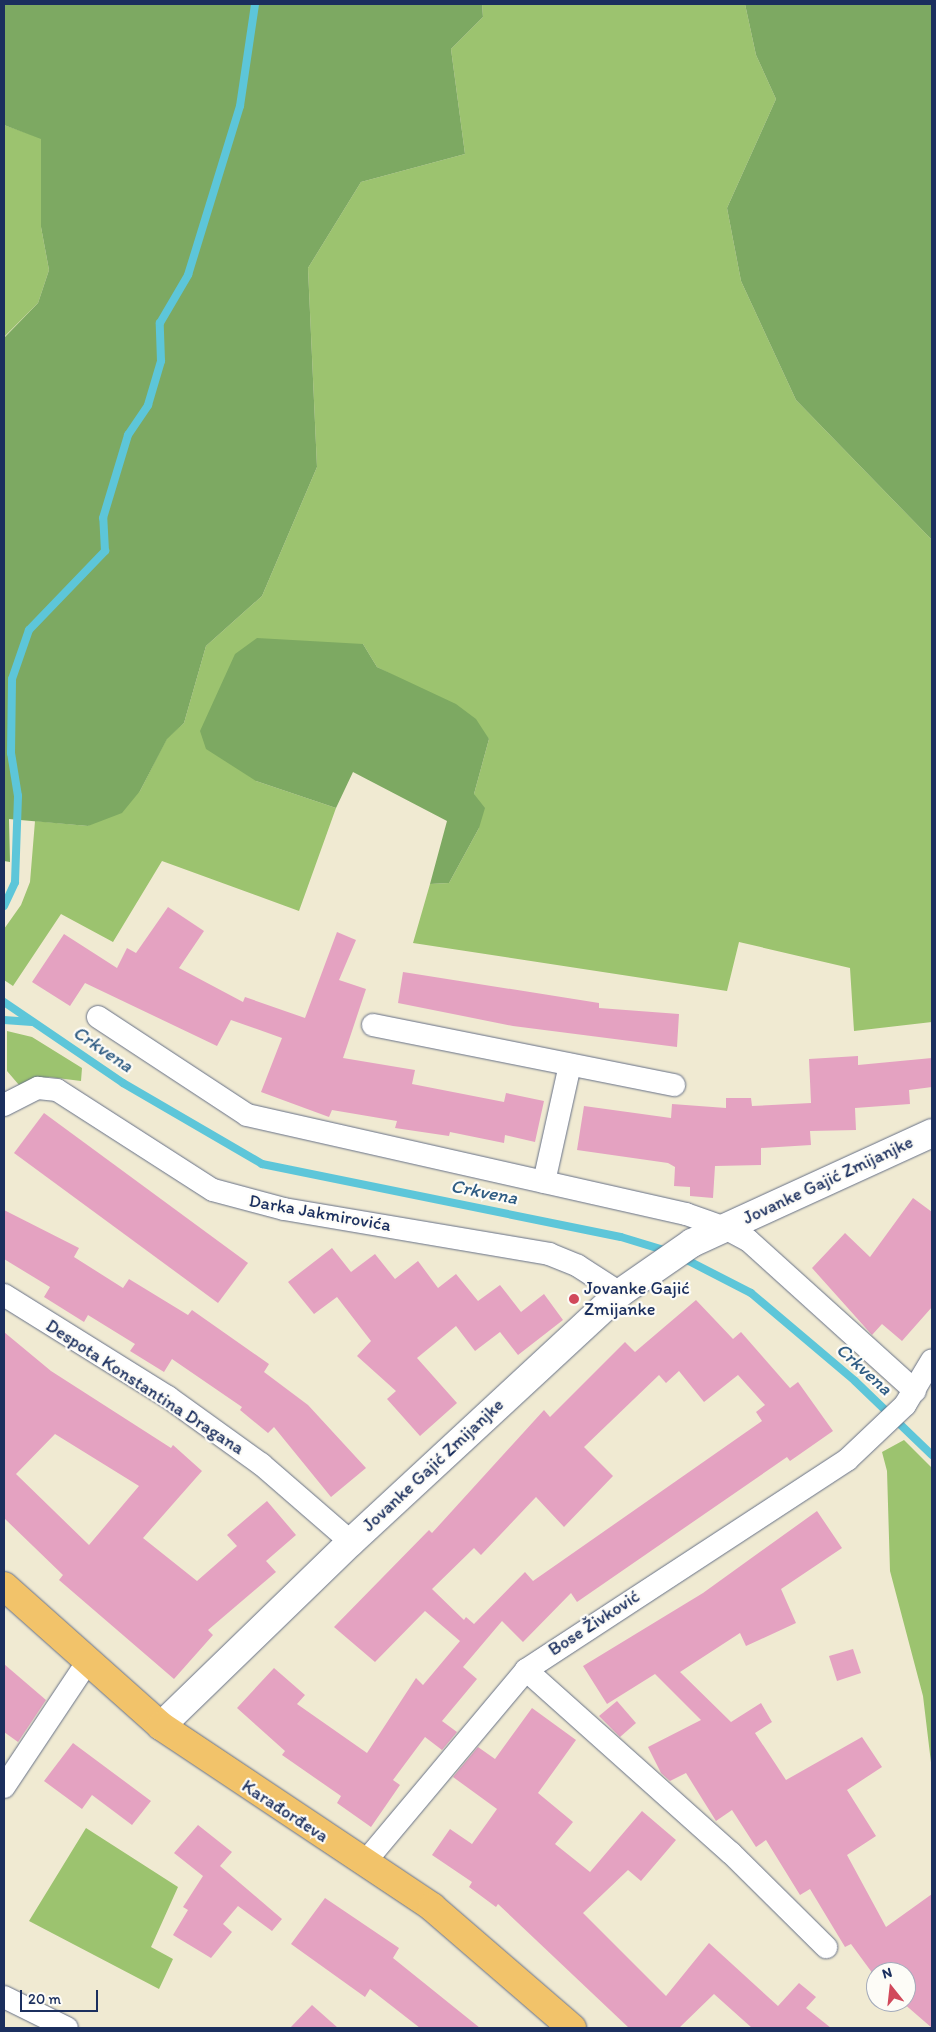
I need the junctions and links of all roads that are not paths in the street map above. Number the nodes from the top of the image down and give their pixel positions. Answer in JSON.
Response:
{"nodes":[{"id":1,"x":98,"y":1017,"type":"dead end"},
{"id":2,"x":373,"y":1025,"type":"dead end"},
{"id":3,"x":570,"y":1065,"type":"junction"},
{"id":4,"x":674,"y":1085,"type":"dead end"},
{"id":5,"x":4,"y":1105,"type":"edge"},
{"id":6,"x":932,"y":1133,"type":"edge"},
{"id":7,"x":544,"y":1182,"type":"junction"},
{"id":8,"x":725,"y":1228,"type":"junction"},
{"id":9,"x":620,"y":1293,"type":"junction"},
{"id":10,"x":4,"y":1296,"type":"edge"},
{"id":11,"x":932,"y":1360,"type":"edge"},
{"id":12,"x":910,"y":1398,"type":"junction"},
{"id":13,"x":350,"y":1542,"type":"junction"},
{"id":14,"x":4,"y":1586,"type":"edge"},
{"id":15,"x":88,"y":1661,"type":"junction"},
{"id":16,"x":526,"y":1670,"type":"junction"},
{"id":17,"x":161,"y":1726,"type":"junction"},
{"id":18,"x":4,"y":1787,"type":"edge"},
{"id":19,"x":365,"y":1862,"type":"junction"},
{"id":20,"x":826,"y":1947,"type":"dead end"},
{"id":21,"x":4,"y":1997,"type":"edge"},
{"id":22,"x":67,"y":2028,"type":"edge"},
{"id":23,"x":572,"y":2028,"type":"edge"}],
"edges":[{"from":1,"to":7,"type":"street","name":"Jovanke Gajić Zmijanjke"},
{"from":2,"to":3,"type":"street"},
{"from":3,"to":4,"type":"street"},
{"from":3,"to":7,"type":"street"},
{"from":5,"to":9,"type":"street","name":"Darka Jakmirovića"},
{"from":6,"to":8,"type":"street","name":"Jovanke Gajić Zmijanjke"},
{"from":7,"to":8,"type":"street","name":"Jovanke Gajić Zmijanjke"},
{"from":8,"to":9,"type":"street","name":"Jovanke Gajić Zmijanjke"},
{"from":8,"to":12,"type":"street"},
{"from":9,"to":13,"type":"street","name":"Jovanke Gajić Zmijanjke"},
{"from":10,"to":13,"type":"street","name":"Despota Konstantina Dragana"},
{"from":11,"to":12,"type":"street"},
{"from":12,"to":16,"type":"street","name":"Bose Živković"},
{"from":13,"to":17,"type":"street","name":"Jovanke Gajić Zmijanjke"},
{"from":14,"to":15,"type":"main road","name":"Karađorđeva"},
{"from":15,"to":17,"type":"main road","name":"Karađorđeva"},
{"from":15,"to":18,"type":"street"},
{"from":16,"to":19,"type":"street","name":"Bose Živković"},
{"from":16,"to":20,"type":"street"},
{"from":17,"to":19,"type":"main road","name":"Karađorđeva"},
{"from":19,"to":23,"type":"main road","name":"Karađorđeva"},
{"from":21,"to":22,"type":"street"}]}
